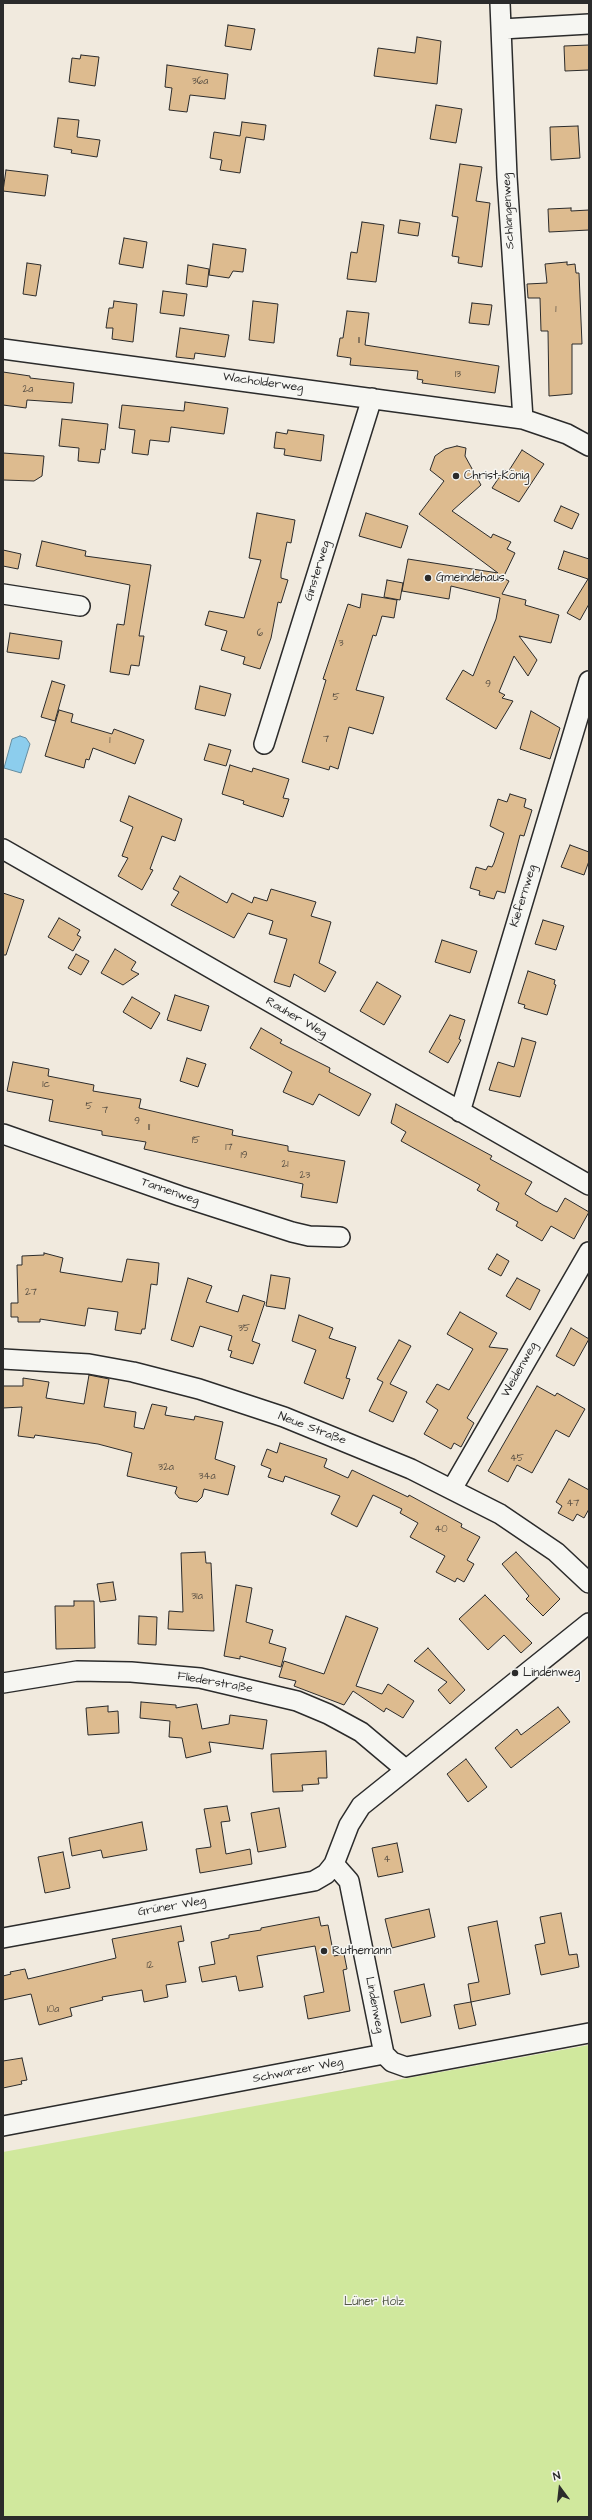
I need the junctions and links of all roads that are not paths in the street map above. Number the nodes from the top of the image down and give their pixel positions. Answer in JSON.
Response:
{"nodes":[{"id":1,"x":500,"y":3,"type":"edge"},
{"id":2,"x":589,"y":24,"type":"edge"},
{"id":3,"x":502,"y":29,"type":"junction"},
{"id":4,"x":3,"y":348,"type":"edge"},
{"id":5,"x":372,"y":398,"type":"junction"},
{"id":6,"x":523,"y":419,"type":"junction"},
{"id":7,"x":589,"y":446,"type":"edge"},
{"id":8,"x":3,"y":594,"type":"edge"},
{"id":9,"x":80,"y":606,"type":"dead end"},
{"id":10,"x":589,"y":681,"type":"edge"},
{"id":11,"x":264,"y":744,"type":"dead end"},
{"id":12,"x":3,"y":849,"type":"edge"},
{"id":13,"x":460,"y":1112,"type":"junction"},
{"id":14,"x":3,"y":1134,"type":"edge"},
{"id":15,"x":589,"y":1185,"type":"edge"},
{"id":16,"x":340,"y":1237,"type":"dead end"},
{"id":17,"x":589,"y":1252,"type":"edge"},
{"id":18,"x":3,"y":1359,"type":"edge"},
{"id":19,"x":452,"y":1489,"type":"junction"},
{"id":20,"x":589,"y":1583,"type":"edge"},
{"id":21,"x":589,"y":1623,"type":"edge"},
{"id":22,"x":3,"y":1683,"type":"edge"},
{"id":23,"x":405,"y":1769,"type":"junction"},
{"id":24,"x":334,"y":1864,"type":"junction"},
{"id":25,"x":3,"y":1938,"type":"edge"},
{"id":26,"x":589,"y":2033,"type":"edge"},
{"id":27,"x":384,"y":2054,"type":"junction"},
{"id":28,"x":3,"y":2126,"type":"edge"}],
"edges":[{"from":1,"to":3,"type":"street","name":"Schlangenweg"},
{"from":2,"to":3,"type":"street"},
{"from":3,"to":6,"type":"street","name":"Schlangenweg"},
{"from":4,"to":5,"type":"street","name":"Wacholderweg"},
{"from":5,"to":6,"type":"street","name":"Wacholderweg"},
{"from":5,"to":11,"type":"street","name":"Ginsterweg"},
{"from":6,"to":7,"type":"street","name":"Wacholderweg"},
{"from":8,"to":9,"type":"street"},
{"from":10,"to":13,"type":"street","name":"Kiefernweg"},
{"from":12,"to":13,"type":"street","name":"Rauher Weg"},
{"from":13,"to":15,"type":"street","name":"Rauher Weg"},
{"from":14,"to":16,"type":"street","name":"Tannenweg"},
{"from":17,"to":19,"type":"street","name":"Weidenweg"},
{"from":18,"to":19,"type":"street","name":"Neue Straße"},
{"from":19,"to":20,"type":"street","name":"Neue Straße"},
{"from":21,"to":23,"type":"street"},
{"from":22,"to":23,"type":"street","name":"Fliederstraße"},
{"from":23,"to":24,"type":"street"},
{"from":24,"to":25,"type":"street","name":"Grüner Weg"},
{"from":24,"to":27,"type":"street","name":"Lindenweg"},
{"from":26,"to":27,"type":"street"},
{"from":27,"to":28,"type":"street","name":"Schwarzer Weg"}]}
